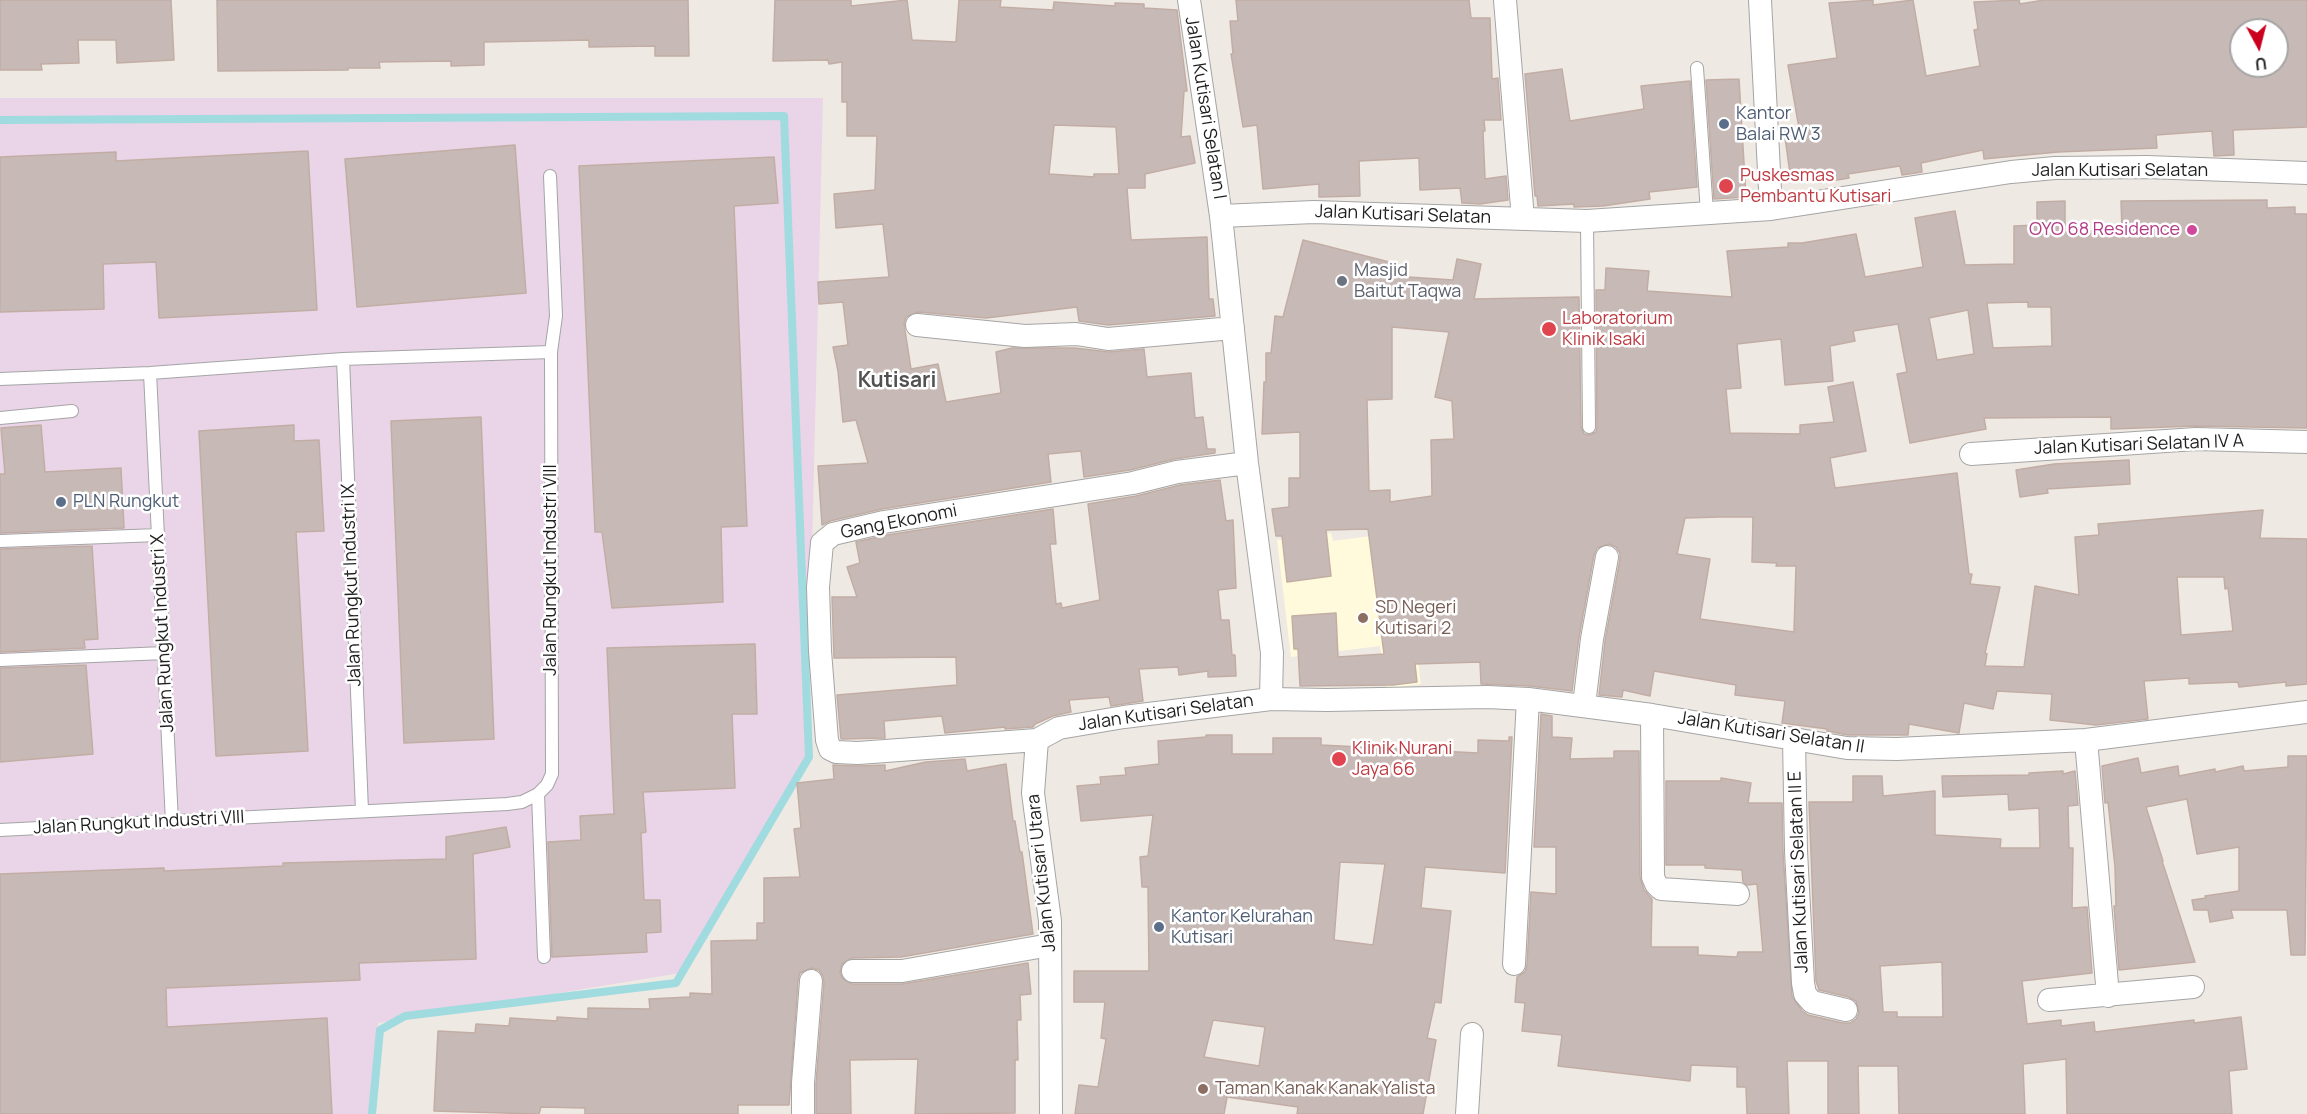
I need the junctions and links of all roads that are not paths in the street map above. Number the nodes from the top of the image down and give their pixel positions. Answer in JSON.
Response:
{"nodes":[{"id":1,"x":1189,"y":0,"type":"edge"},
{"id":2,"x":1505,"y":0,"type":"edge"},
{"id":3,"x":1760,"y":0,"type":"edge"},
{"id":4,"x":1697,"y":68,"type":"dead end"},
{"id":5,"x":2307,"y":173,"type":"edge"},
{"id":6,"x":550,"y":176,"type":"dead end"},
{"id":7,"x":1771,"y":209,"type":"junction"},
{"id":8,"x":1707,"y":213,"type":"junction"},
{"id":9,"x":1221,"y":216,"type":"junction"},
{"id":10,"x":1523,"y":219,"type":"junction"},
{"id":11,"x":1587,"y":221,"type":"junction"},
{"id":12,"x":917,"y":325,"type":"dead end"},
{"id":13,"x":1233,"y":328,"type":"junction"},
{"id":14,"x":550,"y":352,"type":"junction"},
{"id":15,"x":343,"y":359,"type":"junction"},
{"id":16,"x":150,"y":373,"type":"junction"},
{"id":17,"x":0,"y":379,"type":"edge"},
{"id":18,"x":72,"y":411,"type":"dead end"},
{"id":19,"x":0,"y":418,"type":"edge"},
{"id":20,"x":1589,"y":428,"type":"dead end"},
{"id":21,"x":2307,"y":442,"type":"edge"},
{"id":22,"x":1971,"y":454,"type":"dead end"},
{"id":23,"x":1247,"y":463,"type":"junction"},
{"id":24,"x":158,"y":535,"type":"junction"},
{"id":25,"x":0,"y":541,"type":"edge"},
{"id":26,"x":1606,"y":557,"type":"dead end"},
{"id":27,"x":164,"y":653,"type":"junction"},
{"id":28,"x":0,"y":660,"type":"edge"},
{"id":29,"x":1271,"y":699,"type":"junction"},
{"id":30,"x":1528,"y":699,"type":"junction"},
{"id":31,"x":1584,"y":705,"type":"junction"},
{"id":32,"x":2307,"y":712,"type":"edge"},
{"id":33,"x":1652,"y":715,"type":"junction"},
{"id":34,"x":1037,"y":740,"type":"junction"},
{"id":35,"x":1794,"y":740,"type":"junction"},
{"id":36,"x":2086,"y":740,"type":"junction"},
{"id":37,"x":538,"y":794,"type":"junction"},
{"id":38,"x":362,"y":810,"type":"junction"},
{"id":39,"x":172,"y":822,"type":"junction"},
{"id":40,"x":0,"y":830,"type":"edge"},
{"id":41,"x":1738,"y":894,"type":"dead end"},
{"id":42,"x":1050,"y":945,"type":"junction"},
{"id":43,"x":544,"y":957,"type":"dead end"},
{"id":44,"x":1514,"y":964,"type":"dead end"},
{"id":45,"x":853,"y":970,"type":"dead end"},
{"id":46,"x":811,"y":981,"type":"dead end"},
{"id":47,"x":2193,"y":987,"type":"dead end"},
{"id":48,"x":2108,"y":996,"type":"junction"},
{"id":49,"x":2049,"y":1000,"type":"dead end"},
{"id":50,"x":1846,"y":1010,"type":"dead end"},
{"id":51,"x":1472,"y":1034,"type":"dead end"},
{"id":52,"x":803,"y":1114,"type":"edge"},
{"id":53,"x":1051,"y":1114,"type":"edge"},
{"id":54,"x":1467,"y":1114,"type":"edge"}],
"edges":[{"from":1,"to":9,"type":"street","name":"Jalan Kutisari Selatan I"},
{"from":2,"to":10,"type":"street"},
{"from":3,"to":7,"type":"street"},
{"from":4,"to":8,"type":"lane"},
{"from":5,"to":7,"type":"street","name":"Jalan Kutisari Selatan"},
{"from":6,"to":14,"type":"lane","name":"Jalan Rungkut Industri VIII"},
{"from":7,"to":8,"type":"street","name":"Jalan Kutisari Selatan"},
{"from":8,"to":11,"type":"street","name":"Jalan Kutisari Selatan"},
{"from":9,"to":10,"type":"street","name":"Jalan Kutisari Selatan"},
{"from":9,"to":13,"type":"street","name":"Jalan Kutisari Selatan"},
{"from":10,"to":11,"type":"street","name":"Jalan Kutisari Selatan"},
{"from":11,"to":20,"type":"lane"},
{"from":12,"to":13,"type":"street"},
{"from":13,"to":23,"type":"street","name":"Jalan Kutisari Selatan"},
{"from":14,"to":15,"type":"lane"},
{"from":14,"to":37,"type":"lane","name":"Jalan Rungkut Industri VIII"},
{"from":15,"to":16,"type":"lane"},
{"from":15,"to":38,"type":"lane","name":"Jalan Rungkut Industri IX"},
{"from":16,"to":17,"type":"lane"},
{"from":16,"to":24,"type":"lane","name":"Jalan Rungkut Industri X"},
{"from":18,"to":19,"type":"lane"},
{"from":21,"to":22,"type":"street","name":"Jalan Kutisari Selatan IV A"},
{"from":23,"to":29,"type":"street","name":"Jalan Kutisari Selatan"},
{"from":23,"to":34,"type":"street","name":"Gang Ekonomi"},
{"from":24,"to":25,"type":"lane"},
{"from":24,"to":27,"type":"lane","name":"Jalan Rungkut Industri X"},
{"from":26,"to":31,"type":"street"},
{"from":27,"to":28,"type":"lane"},
{"from":27,"to":39,"type":"lane","name":"Jalan Rungkut Industri X"},
{"from":29,"to":30,"type":"street","name":"Jalan Kutisari Selatan II"},
{"from":29,"to":34,"type":"street","name":"Jalan Kutisari Selatan"},
{"from":30,"to":31,"type":"street","name":"Jalan Kutisari Selatan II"},
{"from":30,"to":44,"type":"street"},
{"from":31,"to":33,"type":"street","name":"Jalan Kutisari Selatan II"},
{"from":32,"to":36,"type":"street","name":"Jalan Kutisari Selatan II"},
{"from":33,"to":35,"type":"street","name":"Jalan Kutisari Selatan II"},
{"from":33,"to":41,"type":"street"},
{"from":34,"to":42,"type":"street","name":"Jalan Kutisari Utara"},
{"from":35,"to":36,"type":"street","name":"Jalan Kutisari Selatan II"},
{"from":35,"to":50,"type":"street","name":"Jalan Kutisari Selatan II E"},
{"from":36,"to":48,"type":"street"},
{"from":37,"to":38,"type":"lane","name":"Jalan Rungkut Industri VIII"},
{"from":37,"to":43,"type":"lane"},
{"from":38,"to":39,"type":"lane","name":"Jalan Rungkut Industri VIII"},
{"from":39,"to":40,"type":"lane","name":"Jalan Rungkut Industri VIII"},
{"from":42,"to":45,"type":"street"},
{"from":42,"to":53,"type":"street","name":"Jalan Kutisari Utara"},
{"from":46,"to":52,"type":"street"},
{"from":47,"to":48,"type":"street"},
{"from":48,"to":49,"type":"street"},
{"from":51,"to":54,"type":"street"}]}
